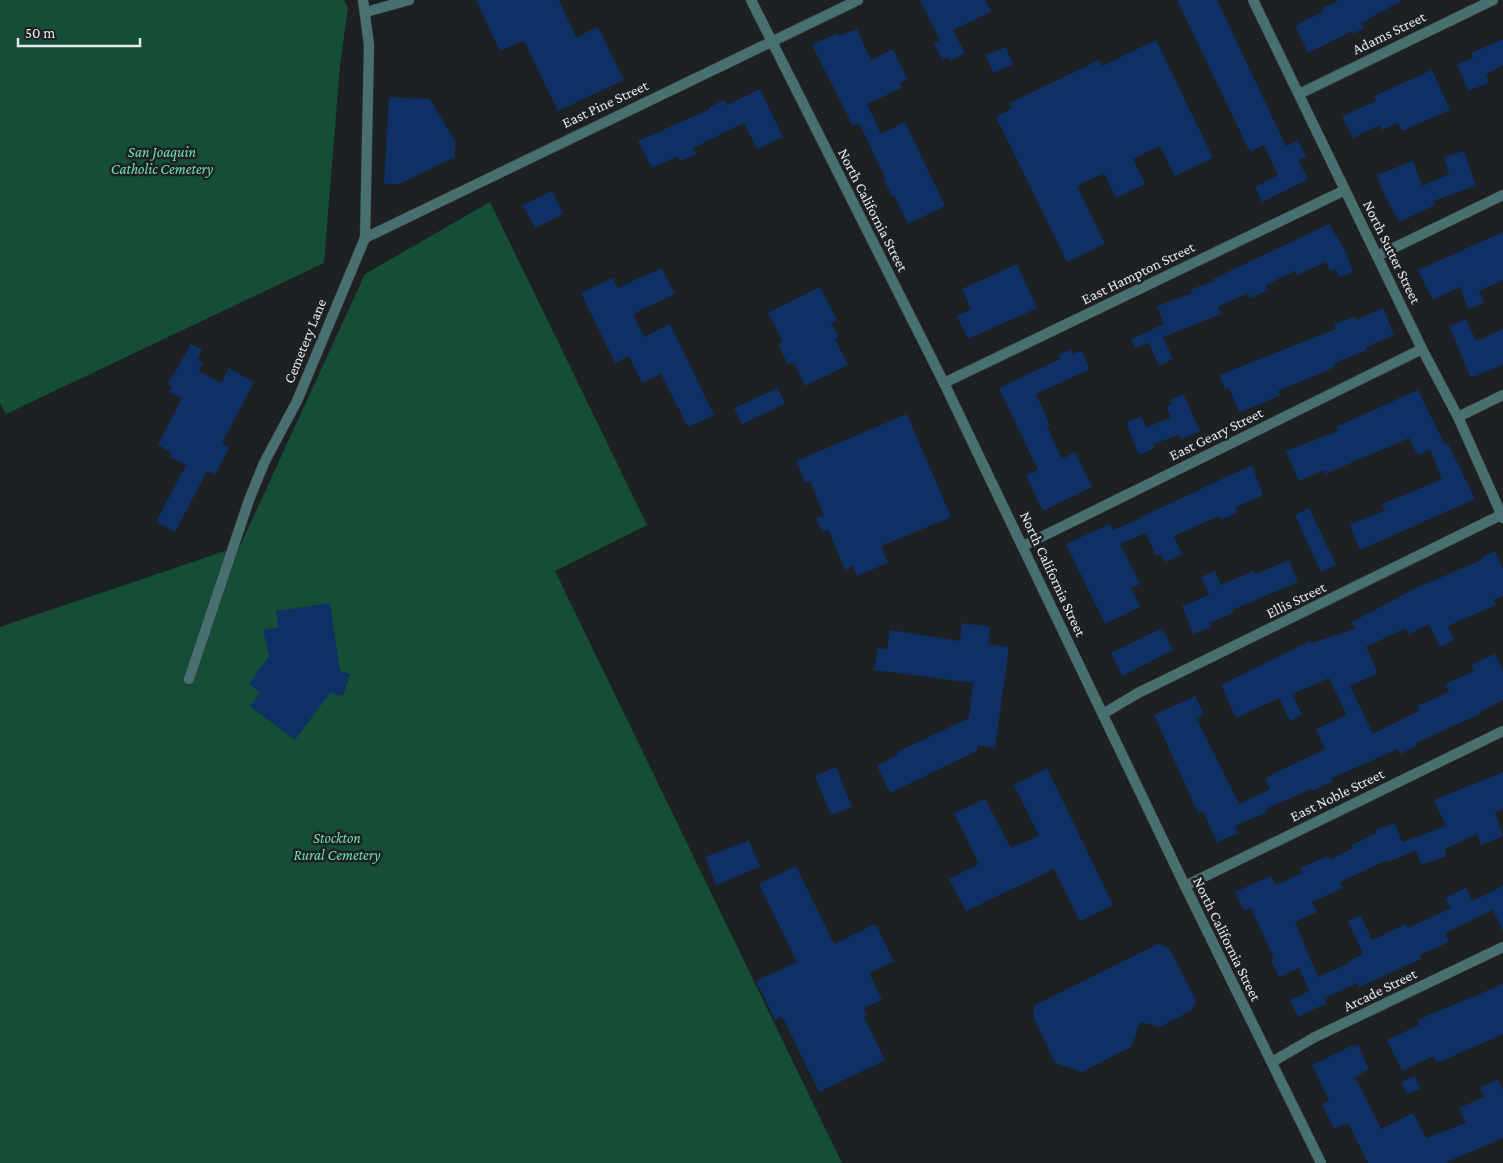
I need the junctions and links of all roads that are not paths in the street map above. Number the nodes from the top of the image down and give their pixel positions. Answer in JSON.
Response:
{"nodes":[{"id":1,"x":363,"y":0,"type":"edge"},
{"id":2,"x":409,"y":0,"type":"edge"},
{"id":3,"x":751,"y":0,"type":"edge"},
{"id":4,"x":858,"y":0,"type":"edge"},
{"id":5,"x":1253,"y":0,"type":"edge"},
{"id":6,"x":1493,"y":0,"type":"edge"},
{"id":7,"x":366,"y":12,"type":"junction"},
{"id":8,"x":771,"y":42,"type":"junction"},
{"id":9,"x":1299,"y":94,"type":"junction"},
{"id":10,"x":1345,"y":190,"type":"junction"},
{"id":11,"x":1503,"y":195,"type":"edge"},
{"id":12,"x":365,"y":238,"type":"junction"},
{"id":13,"x":1377,"y":256,"type":"junction"},
{"id":14,"x":1422,"y":349,"type":"junction"},
{"id":15,"x":944,"y":383,"type":"junction"},
{"id":16,"x":1503,"y":395,"type":"edge"},
{"id":17,"x":1458,"y":417,"type":"junction"},
{"id":18,"x":1503,"y":515,"type":"edge"},
{"id":19,"x":1024,"y":546,"type":"junction"},
{"id":20,"x":189,"y":679,"type":"dead end"},
{"id":21,"x":1102,"y":714,"type":"junction"},
{"id":22,"x":1503,"y":731,"type":"edge"},
{"id":23,"x":1185,"y":886,"type":"junction"},
{"id":24,"x":1503,"y":947,"type":"edge"},
{"id":25,"x":1272,"y":1062,"type":"junction"},
{"id":26,"x":1322,"y":1163,"type":"edge"}],
"edges":[{"from":1,"to":7,"type":"street","name":"Cemetery Lane"},
{"from":2,"to":7,"type":"street"},
{"from":3,"to":8,"type":"street","name":"North California Street"},
{"from":4,"to":8,"type":"street","name":"East Pine Street"},
{"from":5,"to":9,"type":"street","name":"North Sutter Street"},
{"from":6,"to":9,"type":"street","name":"Adams Street"},
{"from":7,"to":12,"type":"street","name":"Cemetery Lane"},
{"from":8,"to":12,"type":"street","name":"East Pine Street"},
{"from":8,"to":15,"type":"street","name":"North California Street"},
{"from":9,"to":10,"type":"street","name":"North Sutter Street"},
{"from":10,"to":13,"type":"street","name":"North Sutter Street"},
{"from":10,"to":15,"type":"street","name":"East Hampton Street"},
{"from":11,"to":13,"type":"street"},
{"from":12,"to":20,"type":"street","name":"Cemetery Lane"},
{"from":13,"to":14,"type":"street","name":"North Sutter Street"},
{"from":14,"to":17,"type":"street","name":"North Sutter Street"},
{"from":14,"to":19,"type":"street","name":"East Geary Street"},
{"from":15,"to":19,"type":"street","name":"North California Street"},
{"from":16,"to":17,"type":"street"},
{"from":17,"to":18,"type":"street","name":"North Sutter Street"},
{"from":18,"to":21,"type":"street","name":"Ellis Street"},
{"from":19,"to":21,"type":"street","name":"North California Street"},
{"from":21,"to":23,"type":"street","name":"North California Street"},
{"from":22,"to":23,"type":"street","name":"East Noble Street"},
{"from":23,"to":25,"type":"street","name":"North California Street"},
{"from":24,"to":25,"type":"street","name":"Arcade Street"},
{"from":25,"to":26,"type":"street","name":"North California Street"}]}
